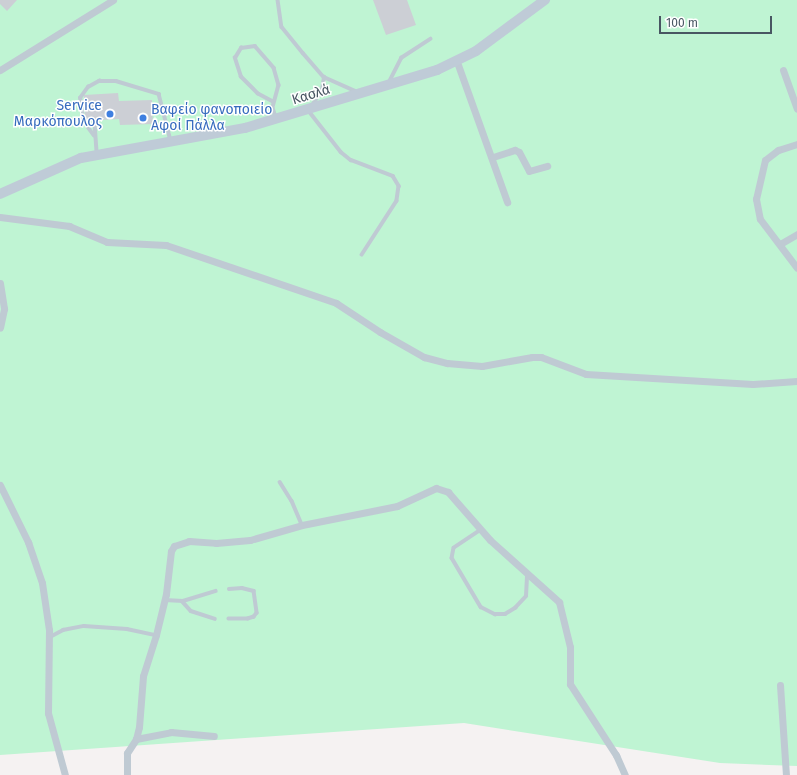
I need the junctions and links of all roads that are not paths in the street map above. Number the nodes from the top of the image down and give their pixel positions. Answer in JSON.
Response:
{"nodes":[{"id":1,"x":113,"y":0,"type":"edge"},
{"id":2,"x":278,"y":0,"type":"edge"},
{"id":3,"x":545,"y":0,"type":"edge"},
{"id":4,"x":430,"y":39,"type":"dead end"},
{"id":5,"x":457,"y":62,"type":"junction"},
{"id":6,"x":0,"y":70,"type":"edge"},
{"id":7,"x":784,"y":70,"type":"dead end"},
{"id":8,"x":324,"y":77,"type":"junction"},
{"id":9,"x":387,"y":86,"type":"junction"},
{"id":10,"x":362,"y":94,"type":"junction"},
{"id":11,"x":274,"y":102,"type":"junction"},
{"id":12,"x":797,"y":109,"type":"edge"},
{"id":13,"x":309,"y":110,"type":"junction"},
{"id":14,"x":277,"y":120,"type":"junction"},
{"id":15,"x":95,"y":123,"type":"dead end"},
{"id":16,"x":94,"y":136,"type":"junction"},
{"id":17,"x":171,"y":142,"type":"junction"},
{"id":18,"x":797,"y":144,"type":"edge"},
{"id":19,"x":97,"y":153,"type":"junction"},
{"id":20,"x":493,"y":157,"type":"junction"},
{"id":21,"x":547,"y":166,"type":"dead end"},
{"id":22,"x":0,"y":194,"type":"edge"},
{"id":23,"x":507,"y":202,"type":"dead end"},
{"id":24,"x":0,"y":217,"type":"edge"},
{"id":25,"x":797,"y":234,"type":"edge"},
{"id":26,"x":780,"y":244,"type":"junction"},
{"id":27,"x":362,"y":255,"type":"dead end"},
{"id":28,"x":797,"y":268,"type":"edge"},
{"id":29,"x":0,"y":283,"type":"edge"},
{"id":30,"x":0,"y":328,"type":"edge"},
{"id":31,"x":797,"y":381,"type":"edge"},
{"id":32,"x":280,"y":482,"type":"dead end"},
{"id":33,"x":0,"y":485,"type":"edge"},
{"id":34,"x":302,"y":525,"type":"junction"},
{"id":35,"x":482,"y":530,"type":"junction"},
{"id":36,"x":527,"y":575,"type":"junction"},
{"id":37,"x":229,"y":589,"type":"dead end"},
{"id":38,"x":214,"y":590,"type":"dead end"},
{"id":39,"x":165,"y":600,"type":"junction"},
{"id":40,"x":182,"y":601,"type":"junction"},
{"id":41,"x":215,"y":619,"type":"dead end"},
{"id":42,"x":229,"y":619,"type":"dead end"},
{"id":43,"x":156,"y":635,"type":"junction"},
{"id":44,"x":49,"y":637,"type":"junction"},
{"id":45,"x":780,"y":685,"type":"dead end"},
{"id":46,"x":214,"y":736,"type":"dead end"},
{"id":47,"x":136,"y":739,"type":"junction"},
{"id":48,"x":65,"y":775,"type":"edge"},
{"id":49,"x":127,"y":775,"type":"edge"},
{"id":50,"x":625,"y":775,"type":"edge"},
{"id":51,"x":786,"y":775,"type":"edge"}],
"edges":[{"from":1,"to":6,"type":"street"},
{"from":2,"to":8,"type":"lane"},
{"from":3,"to":5,"type":"street","name":"Κασλά"},
{"from":4,"to":9,"type":"lane"},
{"from":5,"to":9,"type":"street","name":"Κασλά"},
{"from":5,"to":20,"type":"street"},
{"from":7,"to":12,"type":"street"},
{"from":8,"to":10,"type":"lane"},
{"from":8,"to":13,"type":"lane"},
{"from":9,"to":10,"type":"street","name":"Κασλά"},
{"from":10,"to":13,"type":"street","name":"Κασλά"},
{"from":11,"to":11,"type":"lane"},
{"from":11,"to":14,"type":"lane"},
{"from":13,"to":14,"type":"street","name":"Κασλά"},
{"from":13,"to":27,"type":"lane"},
{"from":14,"to":17,"type":"street","name":"Κασλά"},
{"from":15,"to":16,"type":"lane"},
{"from":16,"to":17,"type":"lane"},
{"from":16,"to":19,"type":"lane"},
{"from":17,"to":19,"type":"street","name":"Κασλά"},
{"from":18,"to":26,"type":"street"},
{"from":19,"to":22,"type":"street","name":"Κασλά"},
{"from":20,"to":21,"type":"street"},
{"from":20,"to":23,"type":"street"},
{"from":24,"to":31,"type":"street"},
{"from":25,"to":26,"type":"street"},
{"from":26,"to":28,"type":"street"},
{"from":29,"to":30,"type":"street"},
{"from":32,"to":34,"type":"lane"},
{"from":33,"to":44,"type":"street"},
{"from":34,"to":35,"type":"street"},
{"from":34,"to":39,"type":"street"},
{"from":35,"to":36,"type":"street"},
{"from":35,"to":36,"type":"lane"},
{"from":36,"to":50,"type":"street"},
{"from":37,"to":42,"type":"lane"},
{"from":38,"to":40,"type":"lane"},
{"from":39,"to":40,"type":"lane"},
{"from":39,"to":43,"type":"street"},
{"from":40,"to":41,"type":"lane"},
{"from":43,"to":44,"type":"lane"},
{"from":43,"to":47,"type":"street"},
{"from":44,"to":48,"type":"street"},
{"from":45,"to":51,"type":"street"},
{"from":46,"to":47,"type":"street"},
{"from":47,"to":49,"type":"street"}]}
